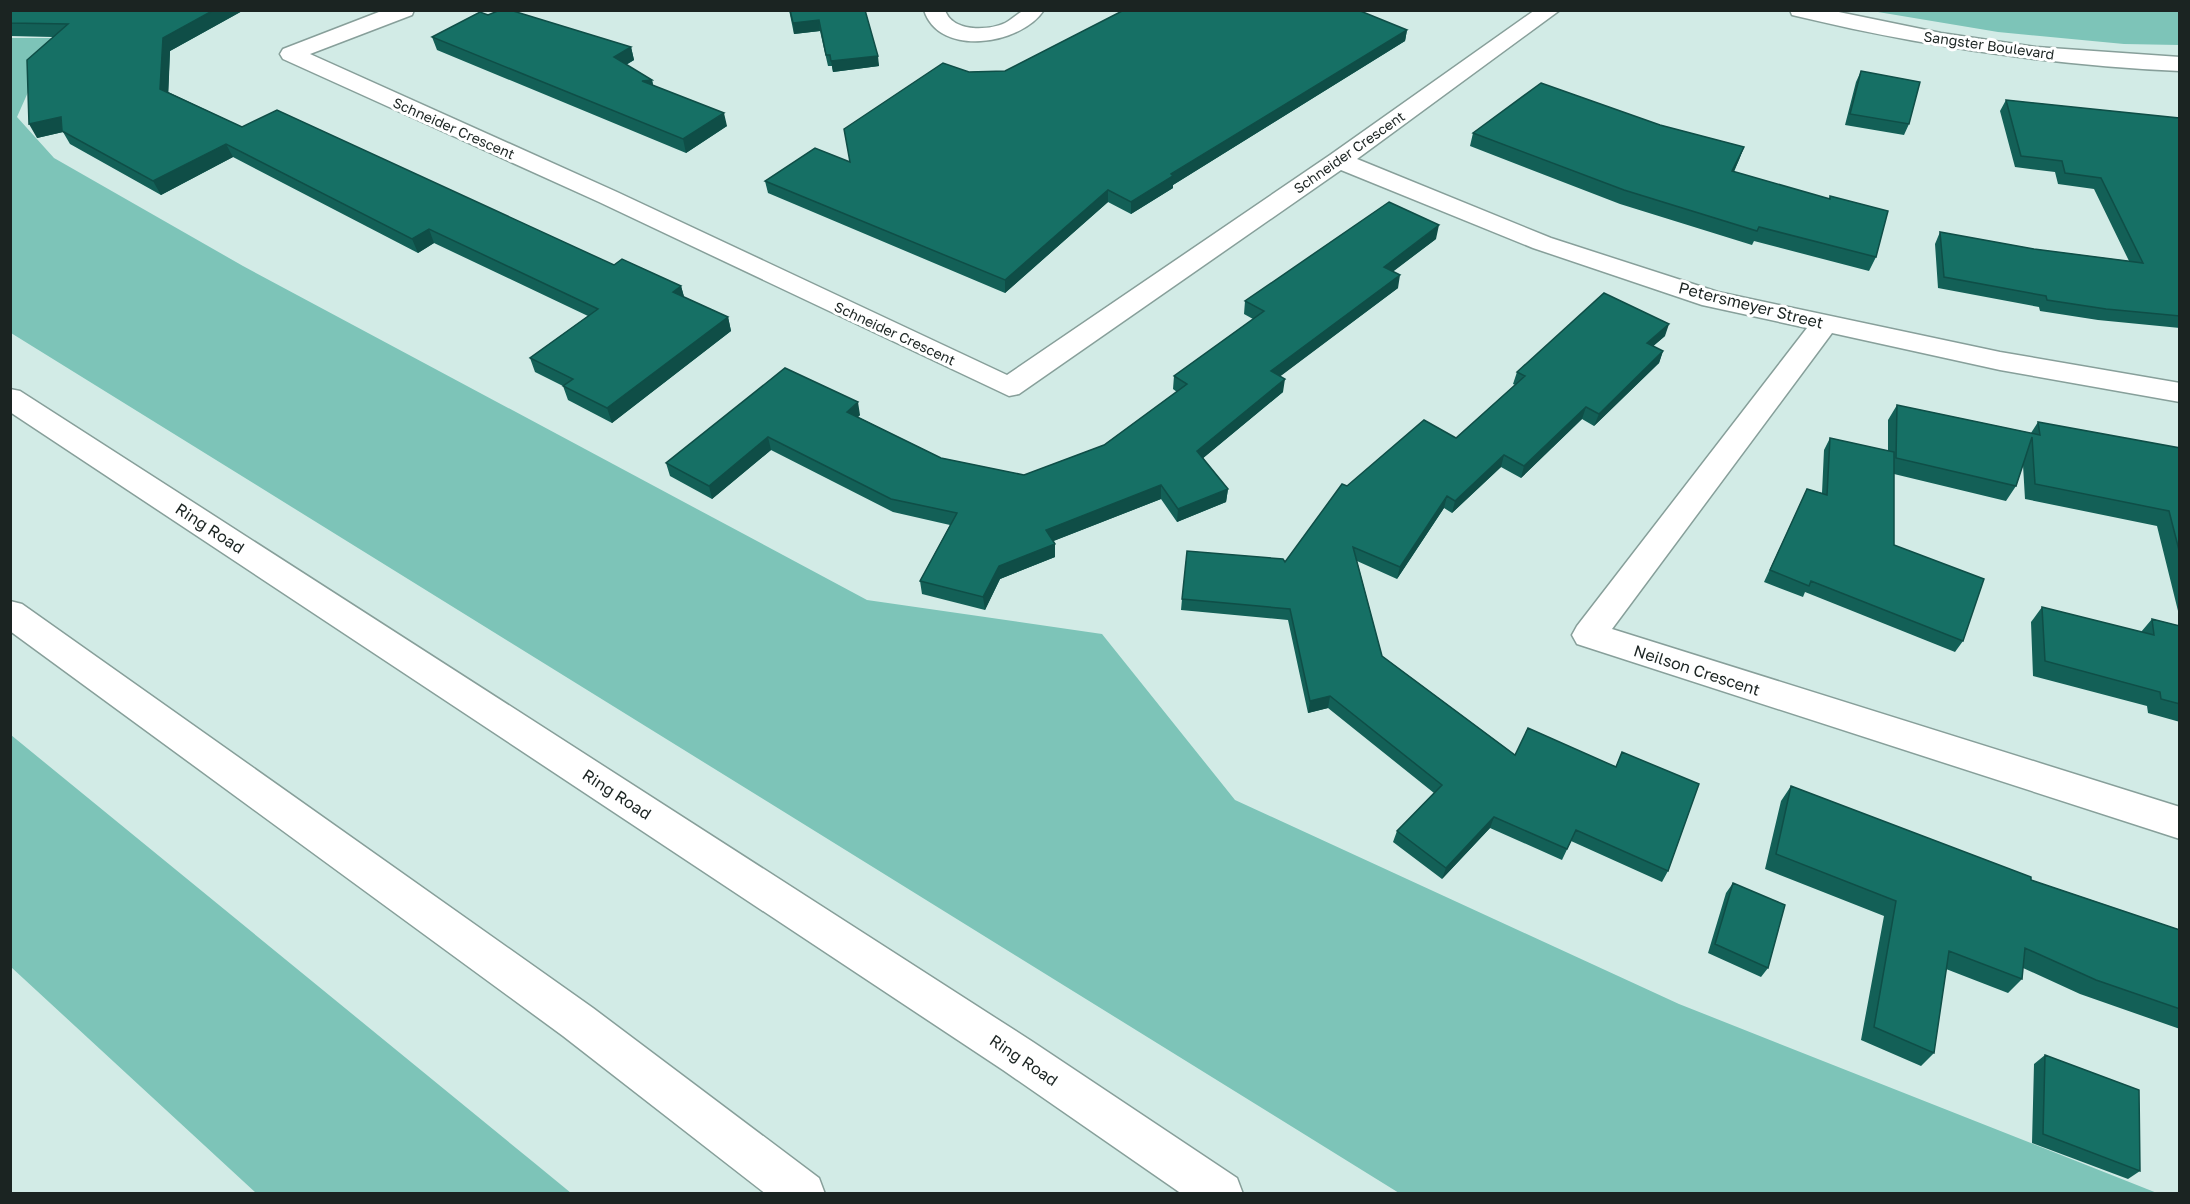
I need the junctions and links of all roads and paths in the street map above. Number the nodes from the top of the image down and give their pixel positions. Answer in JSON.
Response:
{"nodes":[{"id":1,"x":404,"y":10,"type":"edge"},
{"id":2,"x":934,"y":10,"type":"edge"},
{"id":3,"x":1034,"y":10,"type":"edge"},
{"id":4,"x":1550,"y":10,"type":"edge"},
{"id":5,"x":1800,"y":10,"type":"edge"},
{"id":6,"x":2180,"y":64,"type":"edge"},
{"id":7,"x":1339,"y":160,"type":"junction"},
{"id":8,"x":1825,"y":323,"type":"junction"},
{"id":9,"x":2180,"y":393,"type":"edge"},
{"id":10,"x":10,"y":398,"type":"edge"},
{"id":11,"x":10,"y":613,"type":"edge"},
{"id":12,"x":2180,"y":824,"type":"edge"},
{"id":13,"x":803,"y":1194,"type":"edge"},
{"id":14,"x":1221,"y":1194,"type":"edge"}],
"edges":[{"from":1,"to":7,"type":"main road","name":"Schneider Crescent"},
{"from":2,"to":3,"type":"main road"},
{"from":4,"to":7,"type":"main road","name":"Schneider Crescent"},
{"from":5,"to":6,"type":"main road","name":"Sangster Boulevard"},
{"from":7,"to":8,"type":"main road","name":"Petersmeyer Street"},
{"from":8,"to":9,"type":"main road","name":"Petersmeyer Street"},
{"from":8,"to":12,"type":"main road","name":"Neilson Crescent"},
{"from":10,"to":14,"type":"main road","name":"Ring Road"},
{"from":11,"to":13,"type":"main road"}]}
